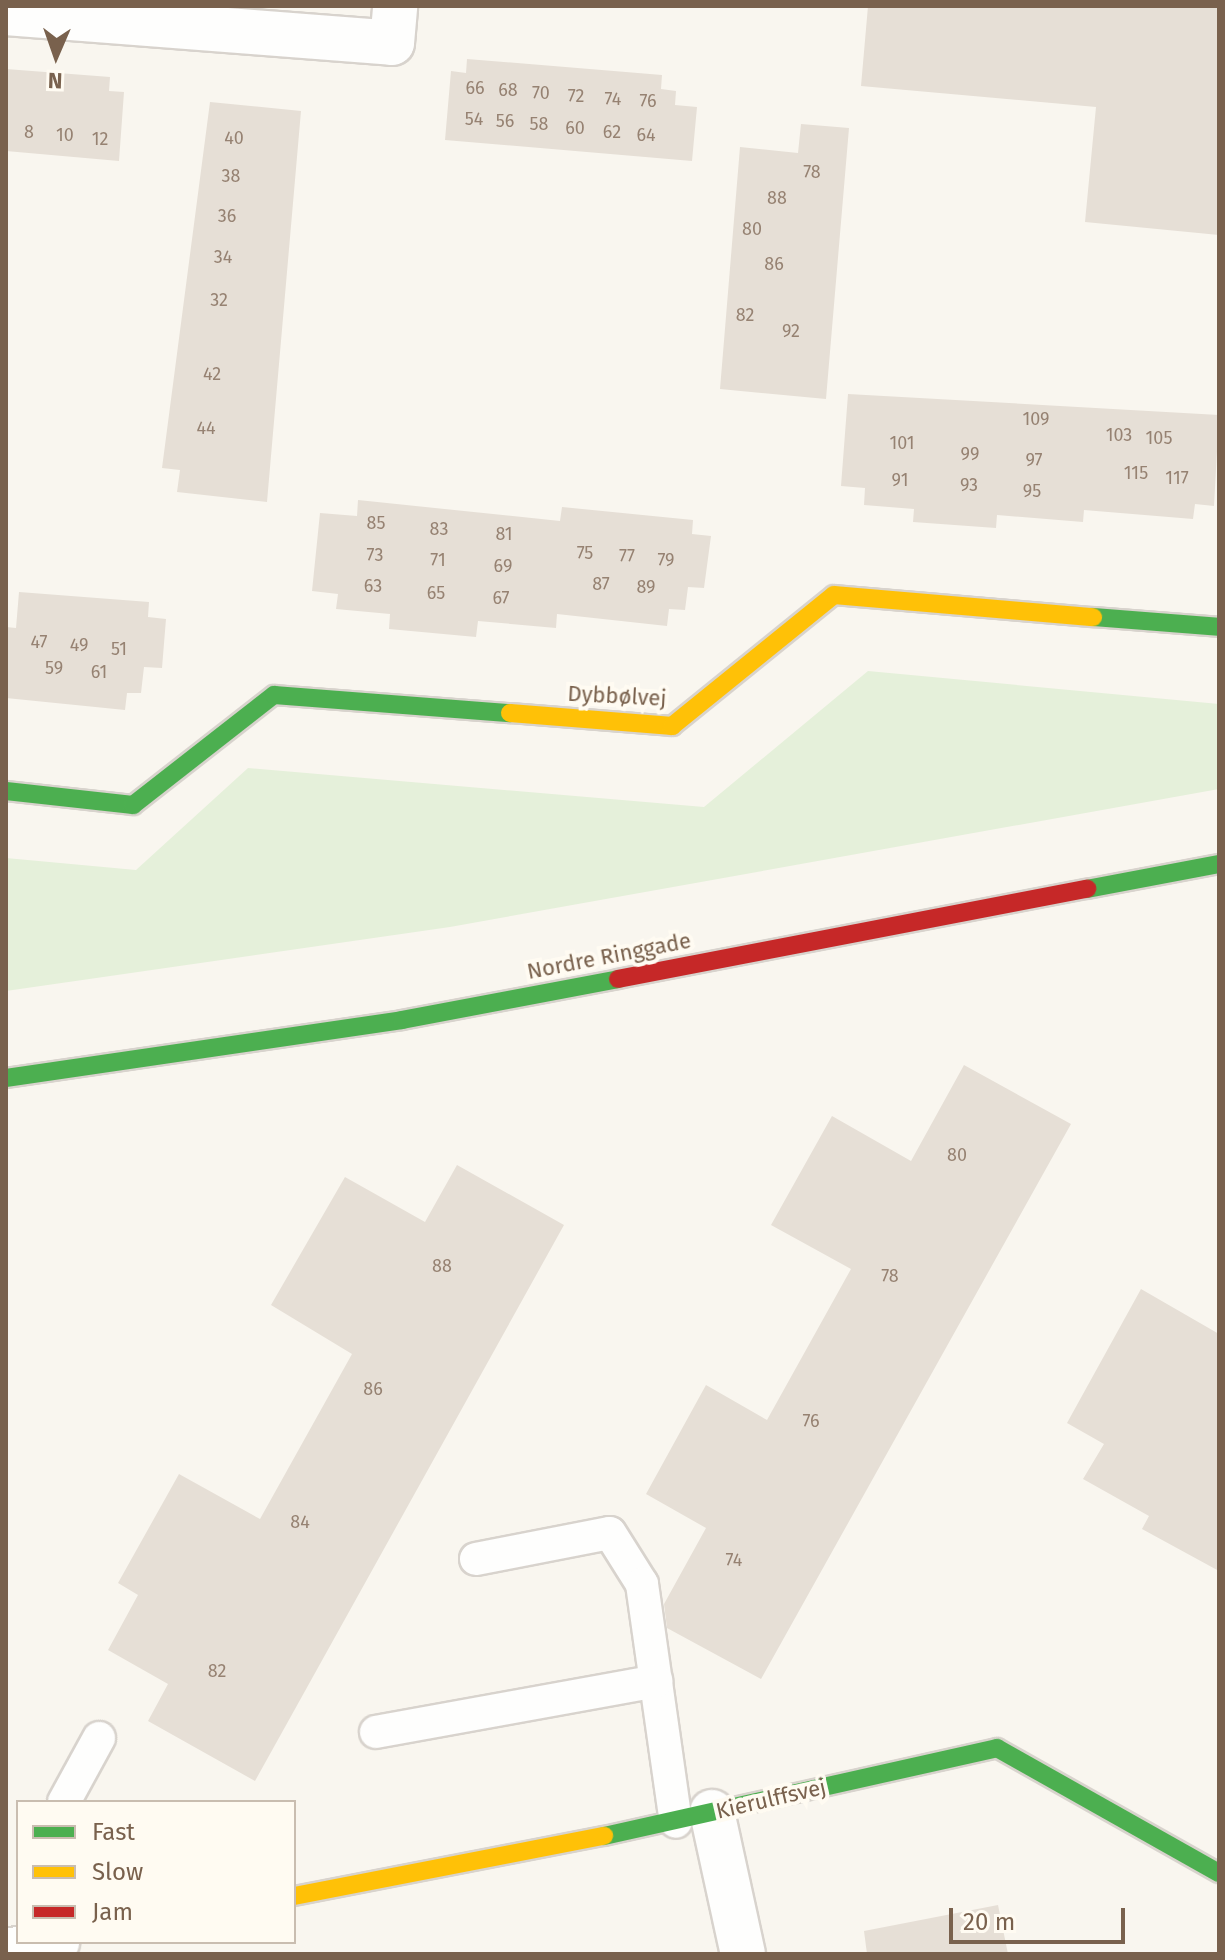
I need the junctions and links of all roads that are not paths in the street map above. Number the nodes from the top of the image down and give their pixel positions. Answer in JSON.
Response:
{"nodes":[{"id":1,"x":395,"y":6,"type":"edge"},
{"id":2,"x":6,"y":13,"type":"edge"},
{"id":3,"x":263,"y":20,"type":"edge"},
{"id":4,"x":1219,"y":627,"type":"edge"},
{"id":5,"x":6,"y":791,"type":"edge"},
{"id":6,"x":1219,"y":864,"type":"edge"},
{"id":7,"x":6,"y":1078,"type":"edge"},
{"id":8,"x":476,"y":1559,"type":"dead end"},
{"id":9,"x":656,"y":1681,"type":"junction"},
{"id":10,"x":376,"y":1732,"type":"dead end"},
{"id":11,"x":99,"y":1738,"type":"dead end"},
{"id":12,"x":65,"y":1800,"type":"edge"},
{"id":13,"x":694,"y":1817,"type":"junction"},
{"id":14,"x":1219,"y":1873,"type":"edge"},
{"id":15,"x":296,"y":1896,"type":"edge"},
{"id":16,"x":43,"y":1944,"type":"edge"},
{"id":17,"x":6,"y":1951,"type":"edge"},
{"id":18,"x":743,"y":1954,"type":"edge"}],
"edges":[{"from":1,"to":3,"type":"street"},
{"from":2,"to":3,"type":"street"},
{"from":4,"to":5,"type":"street","name":"Dybbølvej"},
{"from":6,"to":7,"type":"street","name":"Nordre Ringgade"},
{"from":8,"to":9,"type":"lane"},
{"from":9,"to":10,"type":"lane"},
{"from":9,"to":13,"type":"lane"},
{"from":11,"to":12,"type":"lane"},
{"from":13,"to":14,"type":"street","name":"Kierulffsvej"},
{"from":13,"to":15,"type":"street","name":"Kierulffsvej"},
{"from":13,"to":18,"type":"street"},
{"from":16,"to":17,"type":"street"}]}
